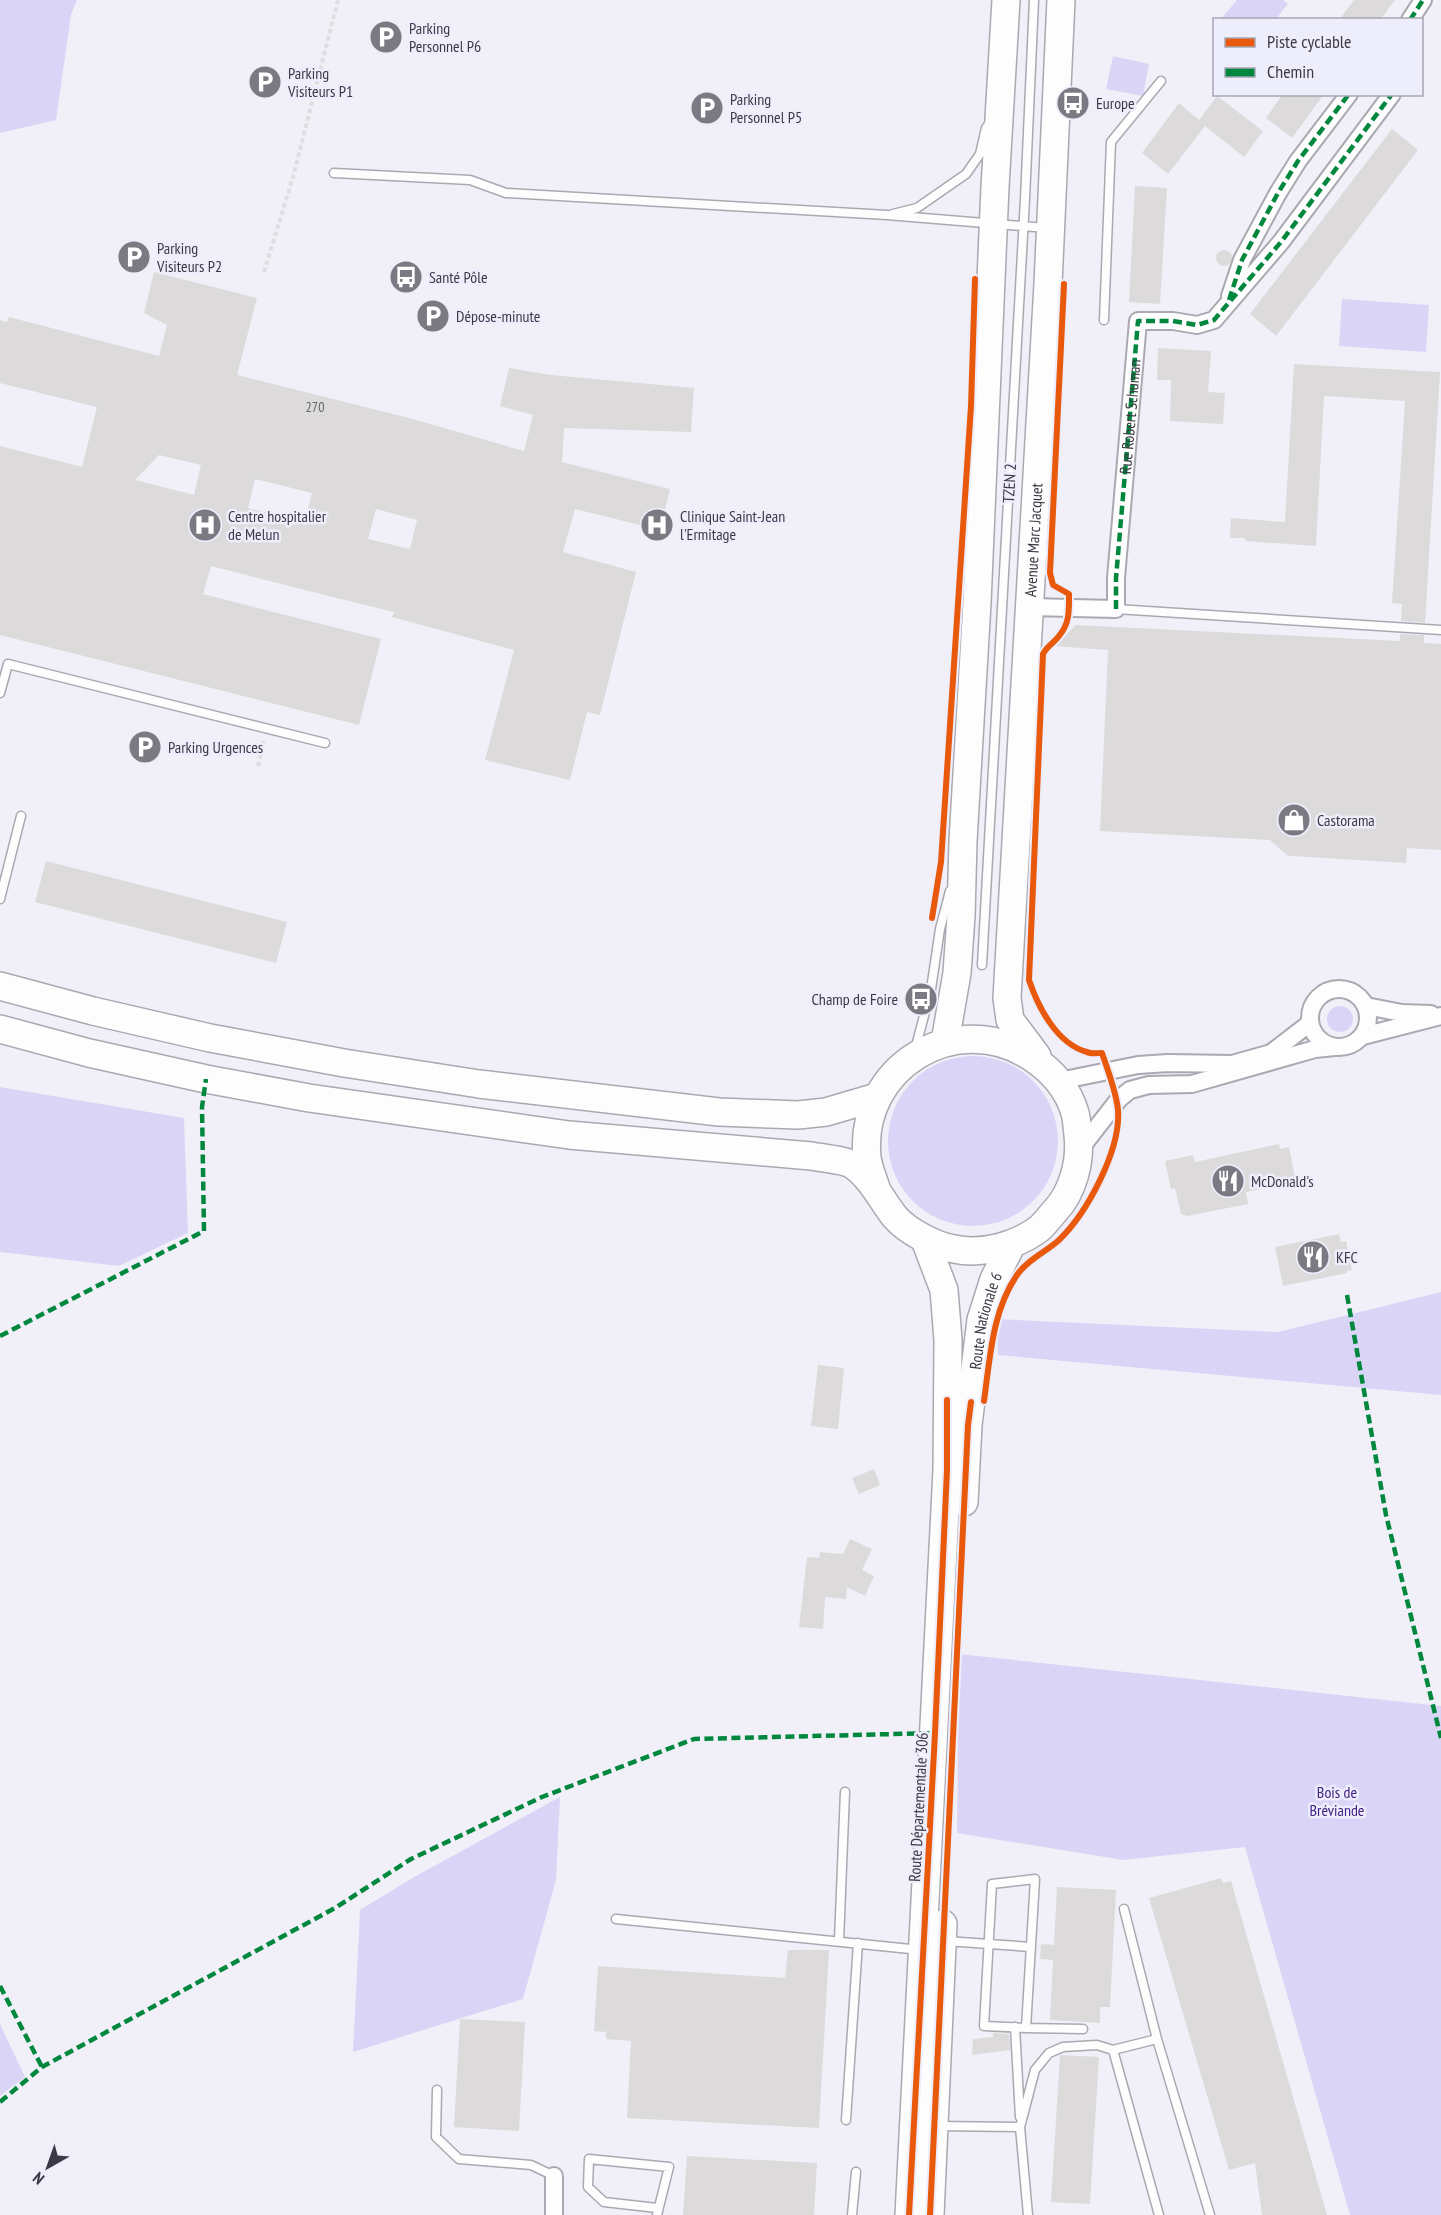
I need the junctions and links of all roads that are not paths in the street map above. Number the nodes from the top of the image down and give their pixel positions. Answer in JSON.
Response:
{"nodes":[{"id":1,"x":1006,"y":0,"type":"edge"},
{"id":2,"x":1034,"y":0,"type":"edge"},
{"id":3,"x":1061,"y":0,"type":"edge"},
{"id":4,"x":1422,"y":0,"type":"edge"},
{"id":5,"x":1411,"y":18,"type":"edge"},
{"id":6,"x":1161,"y":81,"type":"dead end"},
{"id":7,"x":1347,"y":96,"type":"edge"},
{"id":8,"x":1390,"y":96,"type":"edge"},
{"id":9,"x":999,"y":116,"type":"junction"},
{"id":10,"x":334,"y":173,"type":"dead end"},
{"id":11,"x":887,"y":215,"type":"junction"},
{"id":12,"x":993,"y":225,"type":"junction"},
{"id":13,"x":1050,"y":228,"type":"junction"},
{"id":14,"x":1227,"y":304,"type":"junction"},
{"id":15,"x":1104,"y":320,"type":"dead end"},
{"id":16,"x":1029,"y":607,"type":"junction"},
{"id":17,"x":1116,"y":609,"type":"junction"},
{"id":18,"x":1441,"y":630,"type":"edge"},
{"id":19,"x":0,"y":693,"type":"edge"},
{"id":20,"x":325,"y":743,"type":"dead end"},
{"id":21,"x":21,"y":816,"type":"dead end"},
{"id":22,"x":963,"y":841,"type":"junction"},
{"id":23,"x":0,"y":899,"type":"edge"},
{"id":24,"x":982,"y":965,"type":"dead end"},
{"id":25,"x":0,"y":986,"type":"edge"},
{"id":26,"x":1366,"y":1006,"type":"junction"},
{"id":27,"x":1441,"y":1015,"type":"edge"},
{"id":28,"x":1310,"y":1023,"type":"junction"},
{"id":29,"x":0,"y":1029,"type":"edge"},
{"id":30,"x":1363,"y":1036,"type":"junction"},
{"id":31,"x":945,"y":1042,"type":"junction"},
{"id":32,"x":1335,"y":1047,"type":"junction"},
{"id":33,"x":913,"y":1056,"type":"junction"},
{"id":34,"x":1052,"y":1074,"type":"junction"},
{"id":35,"x":878,"y":1097,"type":"junction"},
{"id":36,"x":1080,"y":1149,"type":"junction"},
{"id":37,"x":876,"y":1188,"type":"junction"},
{"id":38,"x":925,"y":1240,"type":"junction"},
{"id":39,"x":1012,"y":1244,"type":"junction"},
{"id":40,"x":959,"y":1401,"type":"junction"},
{"id":41,"x":845,"y":1792,"type":"dead end"},
{"id":42,"x":1124,"y":1909,"type":"dead end"},
{"id":43,"x":616,"y":1919,"type":"dead end"},
{"id":44,"x":839,"y":1941,"type":"junction"},
{"id":45,"x":858,"y":1943,"type":"junction"},
{"id":46,"x":990,"y":1944,"type":"junction"},
{"id":47,"x":933,"y":1946,"type":"junction"},
{"id":48,"x":1031,"y":1947,"type":"junction"},
{"id":49,"x":1015,"y":2027,"type":"junction"},
{"id":50,"x":1026,"y":2028,"type":"junction"},
{"id":51,"x":1083,"y":2029,"type":"dead end"},
{"id":52,"x":1157,"y":2039,"type":"junction"},
{"id":53,"x":1113,"y":2050,"type":"junction"},
{"id":54,"x":437,"y":2090,"type":"dead end"},
{"id":55,"x":846,"y":2120,"type":"dead end"},
{"id":56,"x":934,"y":2126,"type":"junction"},
{"id":57,"x":1020,"y":2127,"type":"junction"},
{"id":58,"x":856,"y":2172,"type":"dead end"},
{"id":59,"x":554,"y":2175,"type":"joint"},
{"id":60,"x":657,"y":2212,"type":"edge"},
{"id":61,"x":554,"y":2215,"type":"edge"},
{"id":62,"x":852,"y":2215,"type":"edge"},
{"id":63,"x":909,"y":2215,"type":"edge"},
{"id":64,"x":930,"y":2215,"type":"edge"},
{"id":65,"x":1028,"y":2215,"type":"edge"},
{"id":66,"x":1159,"y":2215,"type":"edge"},
{"id":67,"x":1210,"y":2215,"type":"edge"}],
"edges":[{"from":1,"to":9,"type":"main road"},
{"from":2,"to":24,"type":"lane","name":"TZEN 2"},
{"from":3,"to":13,"type":"main road","name":"Avenue Marc Jacquet"},
{"from":4,"to":5,"type":"street"},
{"from":6,"to":15,"type":"lane"},
{"from":7,"to":14,"type":"street"},
{"from":8,"to":14,"type":"street","name":"Rue Robert Schuman"},
{"from":9,"to":11,"type":"lane"},
{"from":9,"to":12,"type":"main road"},
{"from":10,"to":11,"type":"lane"},
{"from":11,"to":12,"type":"lane"},
{"from":12,"to":13,"type":"lane"},
{"from":12,"to":22,"type":"main road"},
{"from":13,"to":16,"type":"main road","name":"Avenue Marc Jacquet"},
{"from":14,"to":17,"type":"street","name":"Rue Robert Schuman"},
{"from":16,"to":17,"type":"street"},
{"from":16,"to":34,"type":"main road","name":"Avenue Marc Jacquet"},
{"from":17,"to":18,"type":"lane"},
{"from":19,"to":20,"type":"lane"},
{"from":21,"to":23,"type":"lane"},
{"from":22,"to":31,"type":"main road"},
{"from":22,"to":33,"type":"lane"},
{"from":25,"to":35,"type":"main road"},
{"from":26,"to":27,"type":"street"},
{"from":26,"to":28,"type":"street"},
{"from":26,"to":30,"type":"street"},
{"from":27,"to":30,"type":"street"},
{"from":28,"to":32,"type":"street"},
{"from":28,"to":34,"type":"street"},
{"from":29,"to":37,"type":"main road"},
{"from":30,"to":32,"type":"street"},
{"from":31,"to":33,"type":"main road"},
{"from":31,"to":34,"type":"main road"},
{"from":32,"to":36,"type":"street"},
{"from":33,"to":35,"type":"main road"},
{"from":34,"to":36,"type":"main road"},
{"from":35,"to":37,"type":"main road"},
{"from":36,"to":39,"type":"main road"},
{"from":37,"to":38,"type":"main road"},
{"from":38,"to":39,"type":"main road"},
{"from":38,"to":40,"type":"main road","name":"Route Nationale 6"},
{"from":39,"to":40,"type":"main road","name":"Route Nationale 6"},
{"from":40,"to":47,"type":"main road","name":"Route Départementale 306"},
{"from":41,"to":44,"type":"lane"},
{"from":42,"to":52,"type":"lane"},
{"from":43,"to":44,"type":"lane"},
{"from":44,"to":45,"type":"lane"},
{"from":45,"to":47,"type":"lane"},
{"from":45,"to":55,"type":"lane"},
{"from":46,"to":47,"type":"lane"},
{"from":46,"to":48,"type":"lane"},
{"from":46,"to":48,"type":"lane"},
{"from":46,"to":49,"type":"lane"},
{"from":47,"to":56,"type":"main road","name":"Route Départementale 306"},
{"from":47,"to":63,"type":"main road","name":"Route Départementale 306"},
{"from":48,"to":50,"type":"lane"},
{"from":49,"to":50,"type":"lane"},
{"from":49,"to":57,"type":"lane"},
{"from":50,"to":51,"type":"lane"},
{"from":52,"to":53,"type":"lane"},
{"from":52,"to":67,"type":"lane"},
{"from":53,"to":57,"type":"lane"},
{"from":53,"to":66,"type":"lane"},
{"from":54,"to":59,"type":"lane"},
{"from":56,"to":57,"type":"lane"},
{"from":56,"to":64,"type":"main road"},
{"from":57,"to":65,"type":"lane"},
{"from":58,"to":62,"type":"lane"},
{"from":59,"to":61,"type":"street"},
{"from":60,"to":60,"type":"lane"}]}
